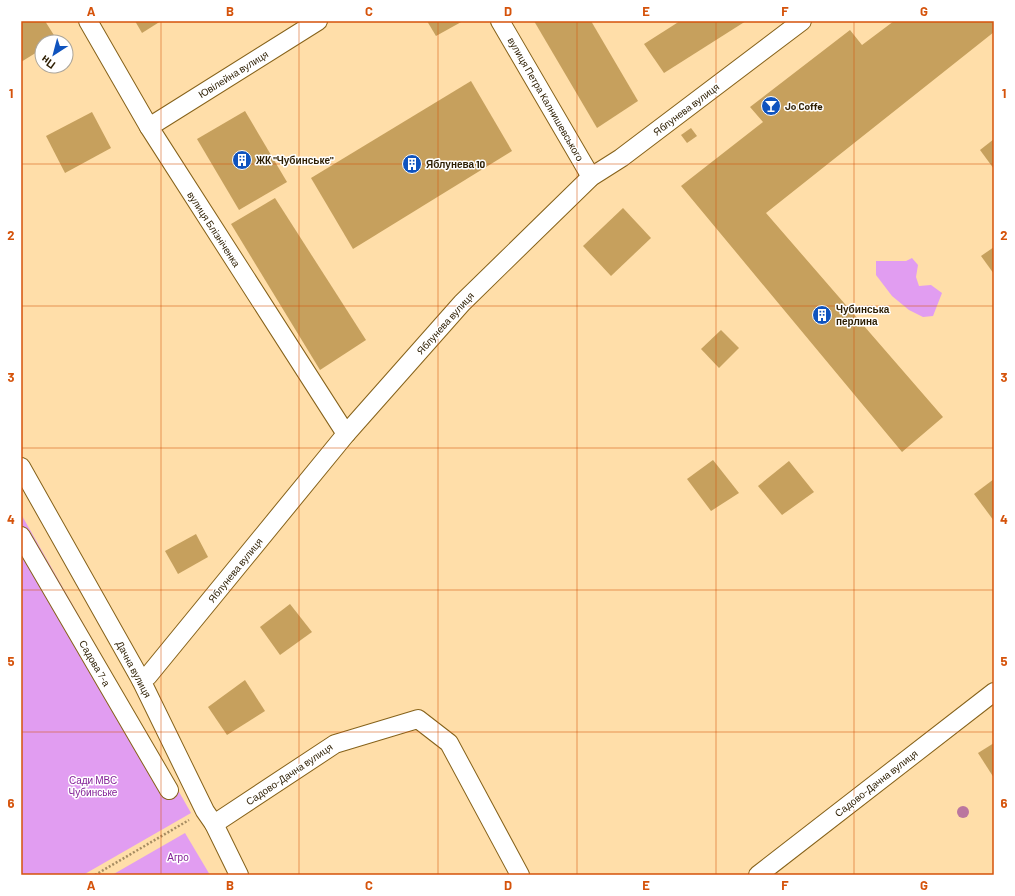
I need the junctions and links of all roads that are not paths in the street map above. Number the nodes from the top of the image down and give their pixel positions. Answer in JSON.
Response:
{"nodes":[{"id":1,"x":88,"y":21,"type":"edge"},
{"id":2,"x":318,"y":21,"type":"edge"},
{"id":3,"x":500,"y":21,"type":"edge"},
{"id":4,"x":802,"y":21,"type":"edge"},
{"id":5,"x":149,"y":127,"type":"junction"},
{"id":6,"x":591,"y":177,"type":"junction"},
{"id":7,"x":346,"y":434,"type":"junction"},
{"id":8,"x":21,"y":467,"type":"edge"},
{"id":9,"x":21,"y":536,"type":"edge"},
{"id":10,"x":141,"y":680,"type":"junction"},
{"id":11,"x":994,"y":692,"type":"edge"},
{"id":12,"x":169,"y":790,"type":"dead end"},
{"id":13,"x":210,"y":818,"type":"junction"},
{"id":14,"x":239,"y":875,"type":"edge"},
{"id":15,"x":520,"y":875,"type":"edge"},
{"id":16,"x":758,"y":875,"type":"edge"}],
"edges":[{"from":1,"to":5,"type":"street","name":"вулиця Блізніченка"},
{"from":2,"to":5,"type":"street","name":"Ювілейна вулиця"},
{"from":3,"to":6,"type":"street","name":"вулиця Петра Калнишевського"},
{"from":4,"to":6,"type":"street","name":"Яблунева вулиця"},
{"from":5,"to":7,"type":"street","name":"вулиця Блізніченка"},
{"from":6,"to":7,"type":"street","name":"Яблунева вулиця"},
{"from":7,"to":10,"type":"street","name":"Яблунева вулиця"},
{"from":8,"to":10,"type":"street","name":"Дачна вулиця"},
{"from":9,"to":12,"type":"street","name":"Садова 7-а"},
{"from":10,"to":13,"type":"street","name":"Дачна вулиця"},
{"from":11,"to":16,"type":"street","name":"Садово-Дачна вулиця"},
{"from":13,"to":14,"type":"street","name":"Дачна вулиця"},
{"from":13,"to":15,"type":"street","name":"Садово-Дачна вулиця"}]}
